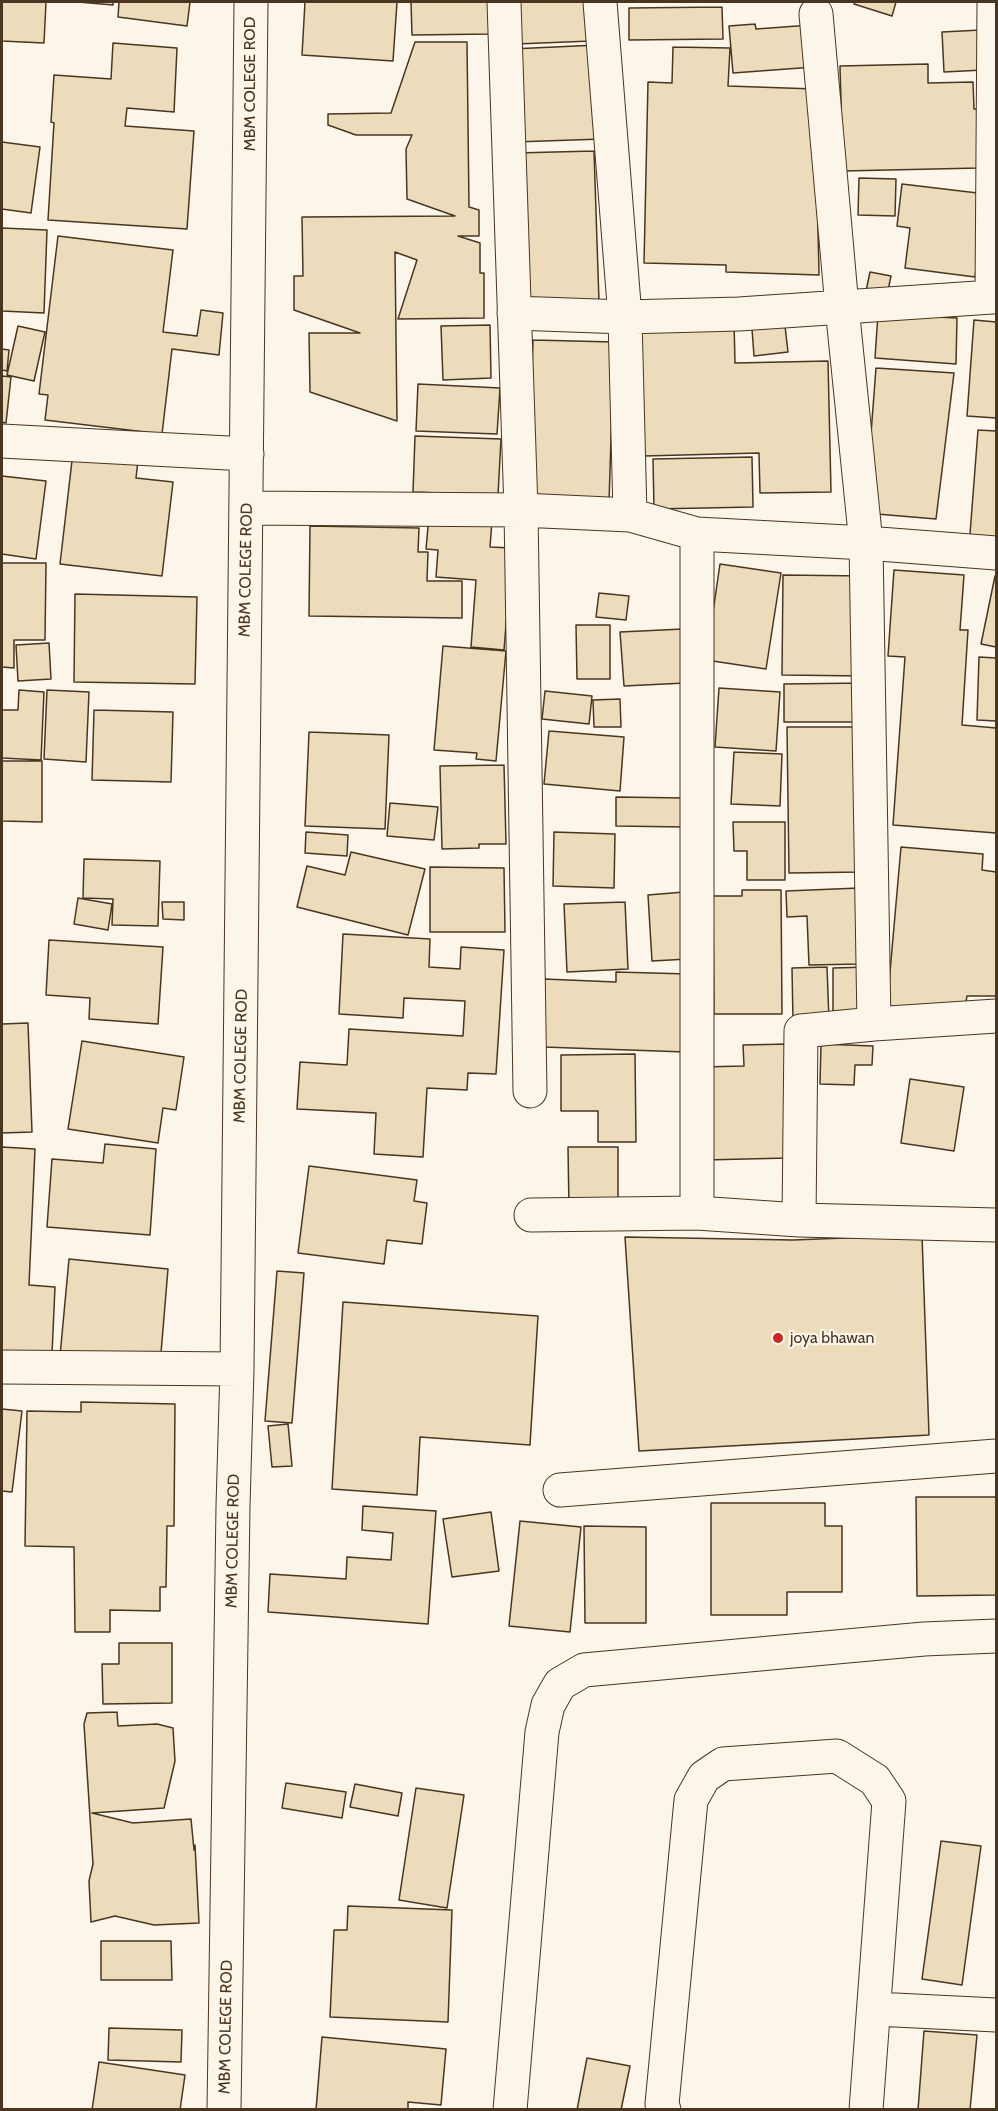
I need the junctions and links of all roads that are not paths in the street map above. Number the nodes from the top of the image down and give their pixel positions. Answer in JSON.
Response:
{"nodes":[{"id":1,"x":250,"y":2,"type":"edge"},
{"id":2,"x":504,"y":2,"type":"edge"},
{"id":3,"x":600,"y":2,"type":"edge"},
{"id":4,"x":994,"y":2,"type":"edge"},
{"id":5,"x":816,"y":14,"type":"dead end"},
{"id":6,"x":994,"y":263,"type":"edge"},
{"id":7,"x":842,"y":307,"type":"junction"},
{"id":8,"x":514,"y":313,"type":"junction"},
{"id":9,"x":626,"y":317,"type":"junction"},
{"id":10,"x":2,"y":441,"type":"edge"},
{"id":11,"x":247,"y":454,"type":"junction"},
{"id":12,"x":247,"y":508,"type":"junction"},
{"id":13,"x":521,"y":510,"type":"junction"},
{"id":14,"x":630,"y":515,"type":"junction"},
{"id":15,"x":697,"y":534,"type":"junction"},
{"id":16,"x":866,"y":543,"type":"junction"},
{"id":17,"x":996,"y":553,"type":"edge"},
{"id":18,"x":996,"y":1017,"type":"edge"},
{"id":19,"x":874,"y":1024,"type":"junction"},
{"id":20,"x":530,"y":1091,"type":"dead end"},
{"id":21,"x":697,"y":1213,"type":"junction"},
{"id":22,"x":531,"y":1215,"type":"dead end"},
{"id":23,"x":799,"y":1220,"type":"junction"},
{"id":24,"x":996,"y":1225,"type":"edge"},
{"id":25,"x":2,"y":1367,"type":"edge"},
{"id":26,"x":237,"y":1369,"type":"junction"},
{"id":27,"x":996,"y":1456,"type":"edge"},
{"id":28,"x":560,"y":1490,"type":"dead end"},
{"id":29,"x":996,"y":1636,"type":"edge"},
{"id":30,"x":875,"y":2009,"type":"junction"},
{"id":31,"x":996,"y":2015,"type":"edge"},
{"id":32,"x":224,"y":2109,"type":"edge"},
{"id":33,"x":510,"y":2109,"type":"edge"},
{"id":34,"x":664,"y":2109,"type":"edge"},
{"id":35,"x":866,"y":2109,"type":"edge"}],
"edges":[{"from":1,"to":11,"type":"street","name":"MBM COLEGE ROD"},
{"from":2,"to":8,"type":"street"},
{"from":3,"to":9,"type":"street"},
{"from":4,"to":6,"type":"street"},
{"from":5,"to":7,"type":"street"},
{"from":6,"to":7,"type":"street"},
{"from":7,"to":9,"type":"street"},
{"from":7,"to":16,"type":"street"},
{"from":8,"to":9,"type":"street"},
{"from":8,"to":13,"type":"street"},
{"from":9,"to":14,"type":"street"},
{"from":10,"to":11,"type":"street"},
{"from":11,"to":12,"type":"street","name":"MBM COLEGE ROD"},
{"from":12,"to":13,"type":"street"},
{"from":12,"to":26,"type":"street","name":"MBM COLEGE ROD"},
{"from":13,"to":14,"type":"street"},
{"from":13,"to":20,"type":"street"},
{"from":14,"to":15,"type":"street"},
{"from":15,"to":16,"type":"street"},
{"from":15,"to":21,"type":"street"},
{"from":16,"to":17,"type":"street"},
{"from":16,"to":19,"type":"street"},
{"from":18,"to":19,"type":"street"},
{"from":19,"to":23,"type":"street"},
{"from":21,"to":22,"type":"street"},
{"from":21,"to":23,"type":"street"},
{"from":23,"to":24,"type":"street"},
{"from":25,"to":26,"type":"street"},
{"from":26,"to":32,"type":"street","name":"MBM COLEGE ROD"},
{"from":27,"to":28,"type":"street"},
{"from":29,"to":33,"type":"street"},
{"from":30,"to":31,"type":"street"},
{"from":30,"to":34,"type":"street"},
{"from":30,"to":35,"type":"street"}]}
